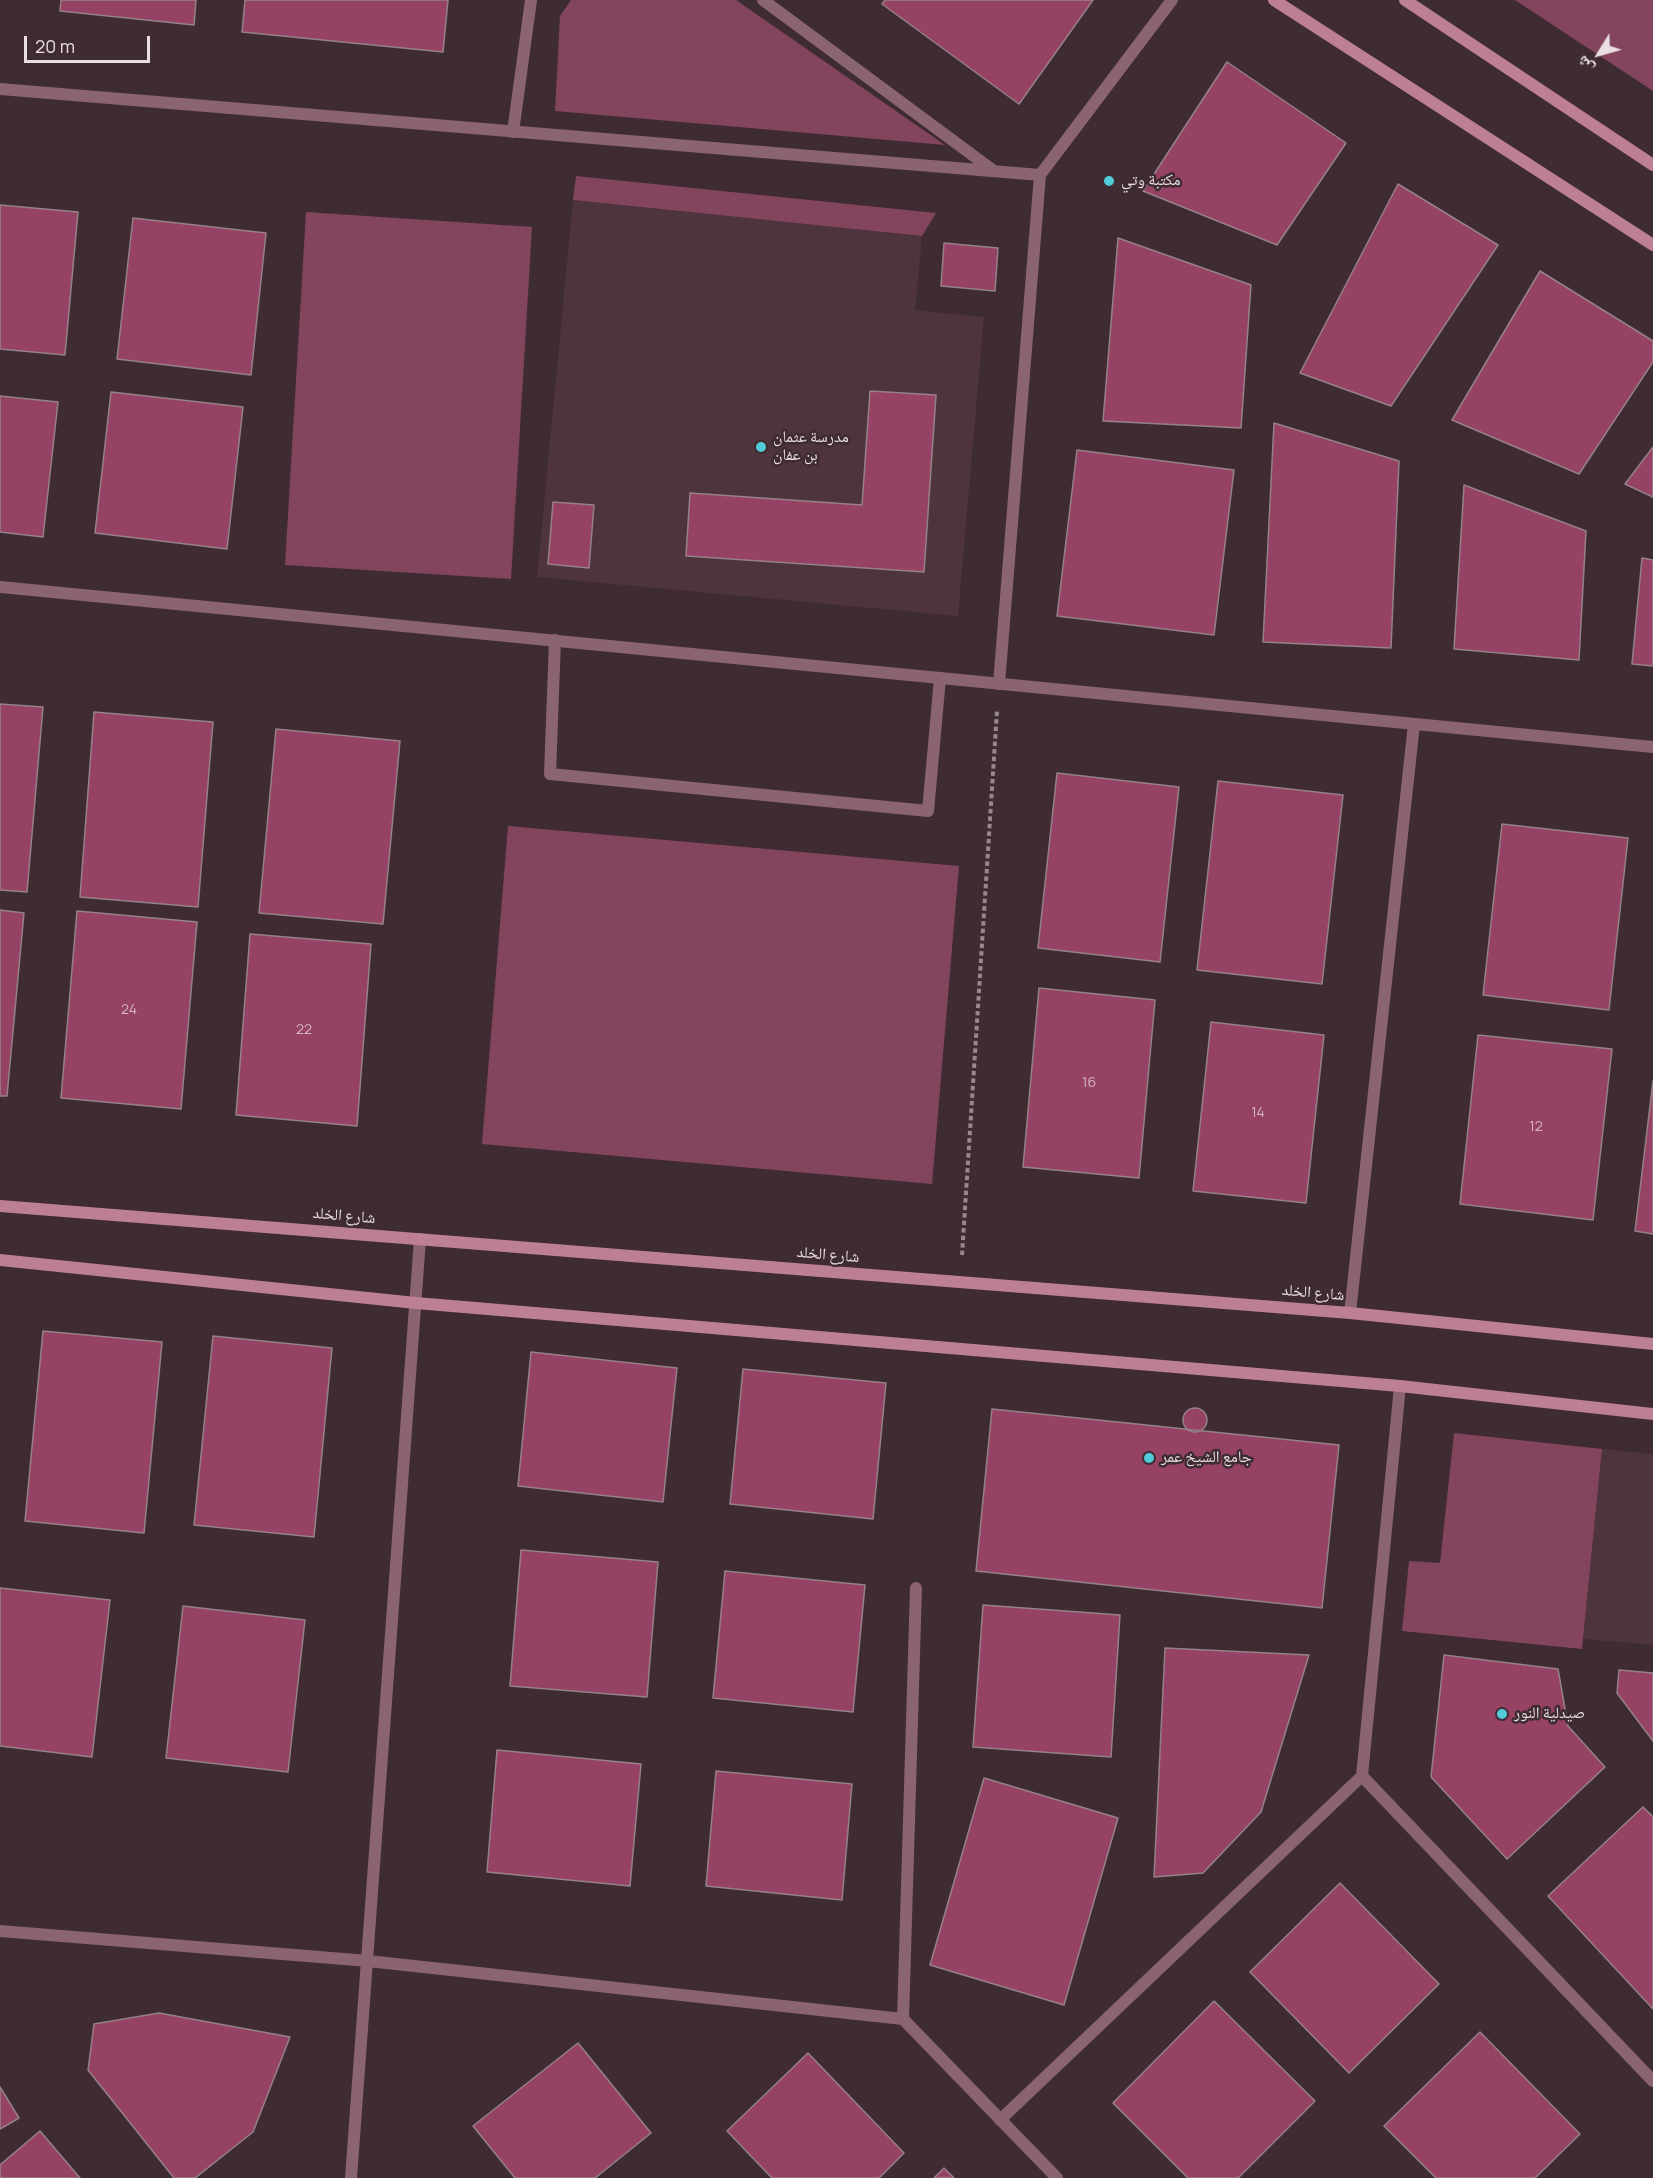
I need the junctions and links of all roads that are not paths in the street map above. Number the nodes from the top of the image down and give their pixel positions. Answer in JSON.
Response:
{"nodes":[{"id":1,"x":531,"y":0,"type":"edge"},
{"id":2,"x":763,"y":0,"type":"edge"},
{"id":3,"x":1172,"y":0,"type":"edge"},
{"id":4,"x":1274,"y":0,"type":"edge"},
{"id":5,"x":1405,"y":0,"type":"edge"},
{"id":6,"x":0,"y":89,"type":"edge"},
{"id":7,"x":513,"y":132,"type":"junction"},
{"id":8,"x":1653,"y":165,"type":"edge"},
{"id":9,"x":994,"y":172,"type":"junction"},
{"id":10,"x":1040,"y":175,"type":"junction"},
{"id":11,"x":1653,"y":245,"type":"edge"},
{"id":12,"x":0,"y":587,"type":"edge"},
{"id":13,"x":555,"y":640,"type":"junction"},
{"id":14,"x":940,"y":678,"type":"junction"},
{"id":15,"x":999,"y":684,"type":"junction"},
{"id":16,"x":1414,"y":724,"type":"junction"},
{"id":17,"x":1653,"y":747,"type":"edge"},
{"id":18,"x":0,"y":1206,"type":"edge"},
{"id":19,"x":420,"y":1239,"type":"junction"},
{"id":20,"x":0,"y":1260,"type":"edge"},
{"id":21,"x":416,"y":1303,"type":"junction"},
{"id":22,"x":1350,"y":1313,"type":"junction"},
{"id":23,"x":1653,"y":1344,"type":"edge"},
{"id":24,"x":1400,"y":1386,"type":"junction"},
{"id":25,"x":1653,"y":1414,"type":"edge"},
{"id":26,"x":916,"y":1588,"type":"dead end"},
{"id":27,"x":1362,"y":1776,"type":"junction"},
{"id":28,"x":0,"y":1931,"type":"edge"},
{"id":29,"x":368,"y":1961,"type":"junction"},
{"id":30,"x":903,"y":2019,"type":"junction"},
{"id":31,"x":1653,"y":2081,"type":"edge"},
{"id":32,"x":1000,"y":2120,"type":"junction"},
{"id":33,"x":352,"y":2178,"type":"edge"},
{"id":34,"x":1057,"y":2178,"type":"edge"}],
"edges":[{"from":1,"to":7,"type":"street"},
{"from":2,"to":9,"type":"street"},
{"from":3,"to":10,"type":"street"},
{"from":4,"to":11,"type":"street"},
{"from":5,"to":8,"type":"street"},
{"from":6,"to":7,"type":"street"},
{"from":7,"to":9,"type":"street"},
{"from":9,"to":10,"type":"street"},
{"from":10,"to":15,"type":"street"},
{"from":12,"to":13,"type":"street"},
{"from":13,"to":14,"type":"street"},
{"from":13,"to":14,"type":"street"},
{"from":14,"to":15,"type":"street"},
{"from":15,"to":16,"type":"street"},
{"from":16,"to":17,"type":"street"},
{"from":16,"to":22,"type":"street"},
{"from":18,"to":19,"type":"street","name":"شارع الخلد"},
{"from":19,"to":21,"type":"street"},
{"from":19,"to":22,"type":"street","name":"شارع الخلد"},
{"from":20,"to":21,"type":"street"},
{"from":21,"to":24,"type":"street"},
{"from":21,"to":29,"type":"street"},
{"from":22,"to":23,"type":"street","name":"شارع الخلد"},
{"from":24,"to":25,"type":"street"},
{"from":24,"to":27,"type":"street"},
{"from":26,"to":30,"type":"street"},
{"from":27,"to":31,"type":"street"},
{"from":27,"to":32,"type":"street"},
{"from":28,"to":29,"type":"street"},
{"from":29,"to":30,"type":"street"},
{"from":29,"to":33,"type":"street"},
{"from":30,"to":32,"type":"street"},
{"from":32,"to":34,"type":"street"}]}
